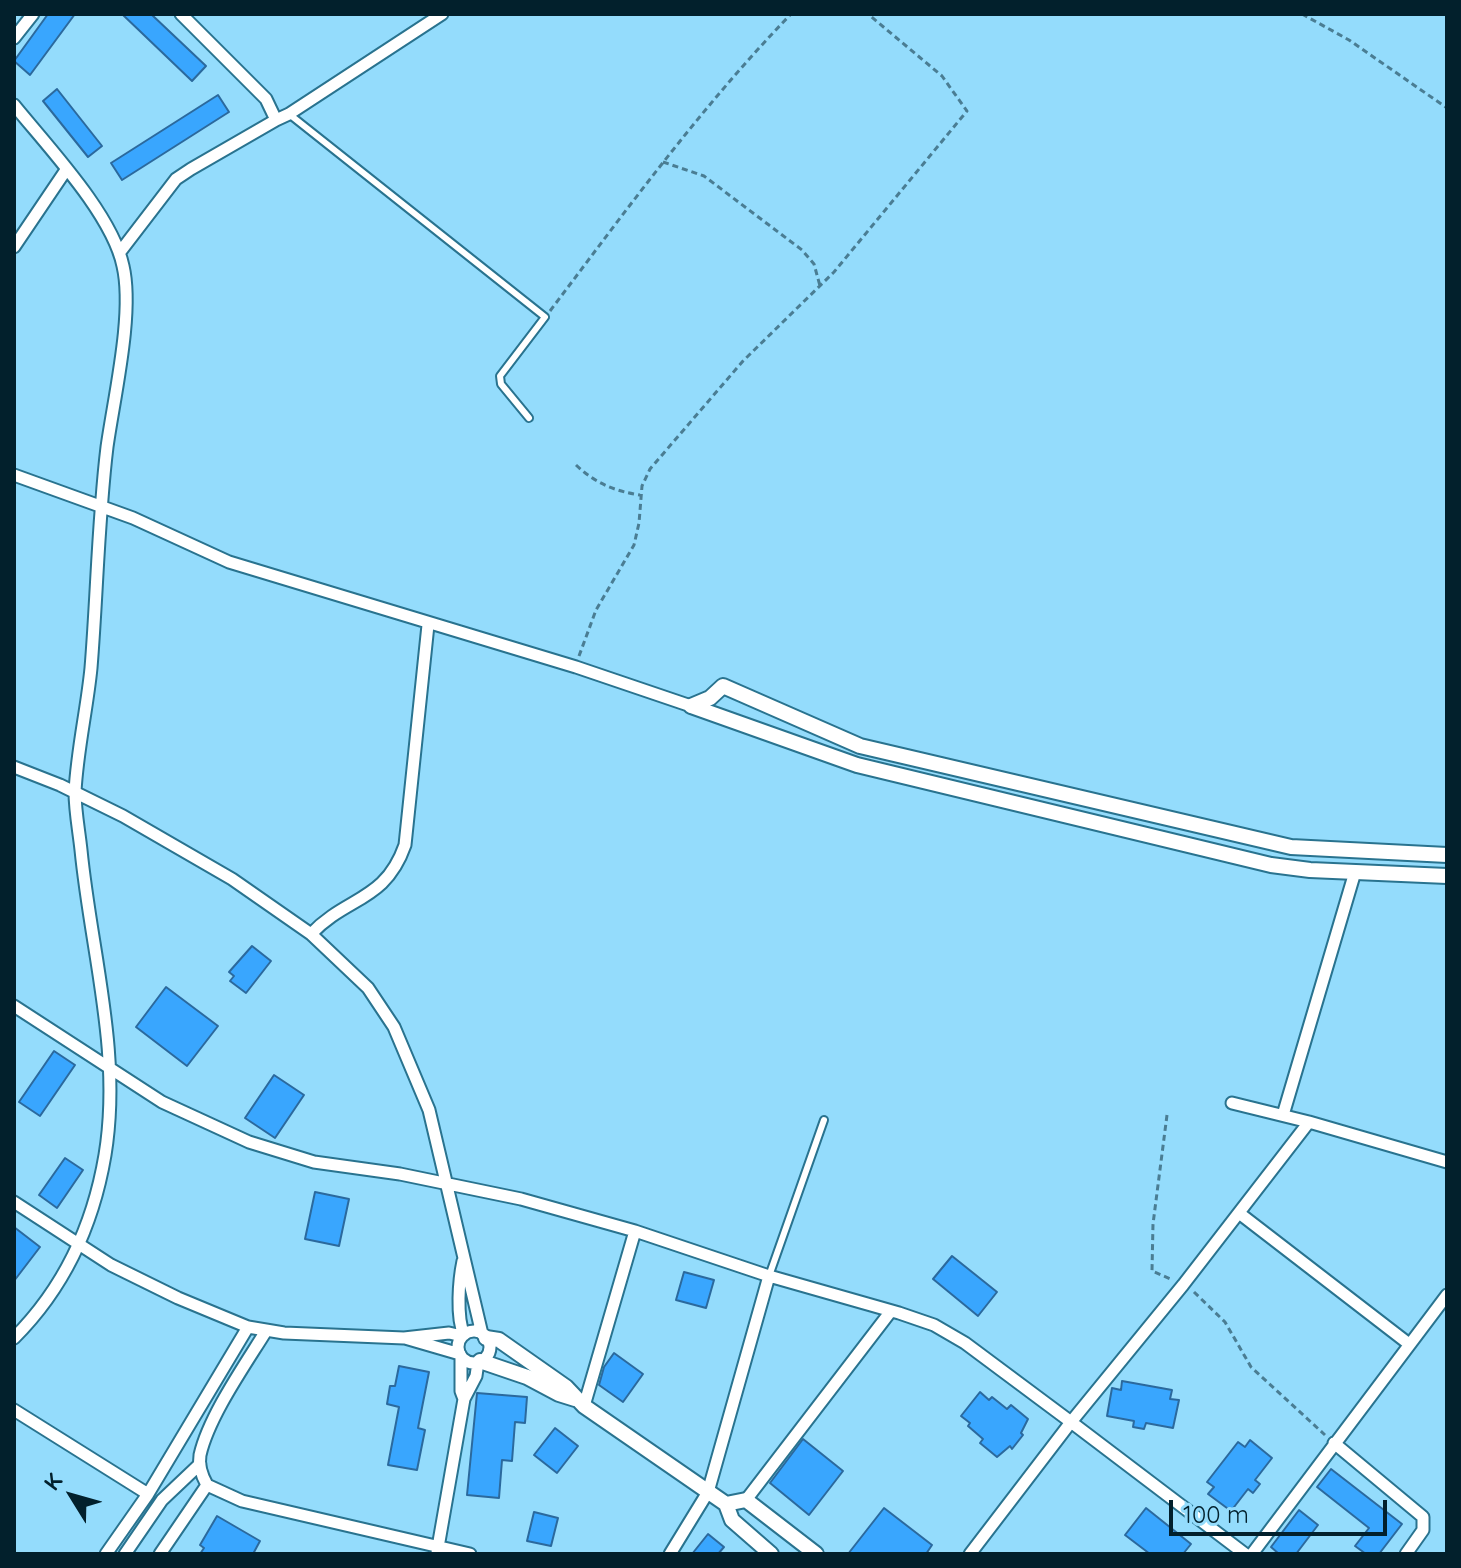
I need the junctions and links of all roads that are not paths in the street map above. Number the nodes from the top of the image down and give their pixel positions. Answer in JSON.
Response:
{"nodes":[{"id":1,"x":33,"y":14,"type":"edge"},
{"id":2,"x":181,"y":14,"type":"edge"},
{"id":3,"x":442,"y":14,"type":"edge"},
{"id":4,"x":14,"y":38,"type":"edge"},
{"id":5,"x":14,"y":105,"type":"edge"},
{"id":6,"x":289,"y":114,"type":"junction"},
{"id":7,"x":276,"y":120,"type":"junction"},
{"id":8,"x":66,"y":170,"type":"junction"},
{"id":9,"x":14,"y":247,"type":"edge"},
{"id":10,"x":120,"y":252,"type":"junction"},
{"id":11,"x":529,"y":418,"type":"dead end"},
{"id":12,"x":14,"y":475,"type":"edge"},
{"id":13,"x":100,"y":506,"type":"junction"},
{"id":14,"x":428,"y":625,"type":"junction"},
{"id":15,"x":691,"y":706,"type":"junction"},
{"id":16,"x":15,"y":770,"type":"edge"},
{"id":17,"x":75,"y":792,"type":"junction"},
{"id":18,"x":1447,"y":855,"type":"edge"},
{"id":19,"x":1355,"y":872,"type":"junction"},
{"id":20,"x":1447,"y":876,"type":"edge"},
{"id":21,"x":311,"y":934,"type":"junction"},
{"id":22,"x":14,"y":1006,"type":"edge"},
{"id":23,"x":110,"y":1069,"type":"junction"},
{"id":24,"x":1232,"y":1103,"type":"dead end"},
{"id":25,"x":1283,"y":1115,"type":"junction"},
{"id":26,"x":824,"y":1120,"type":"dead end"},
{"id":27,"x":1309,"y":1122,"type":"junction"},
{"id":28,"x":1447,"y":1162,"type":"edge"},
{"id":29,"x":448,"y":1184,"type":"junction"},
{"id":30,"x":14,"y":1202,"type":"edge"},
{"id":31,"x":1239,"y":1213,"type":"junction"},
{"id":32,"x":635,"y":1231,"type":"junction"},
{"id":33,"x":79,"y":1245,"type":"junction"},
{"id":34,"x":463,"y":1260,"type":"junction"},
{"id":35,"x":769,"y":1276,"type":"junction"},
{"id":36,"x":1447,"y":1295,"type":"edge"},
{"id":37,"x":891,"y":1311,"type":"junction"},
{"id":38,"x":248,"y":1327,"type":"junction"},
{"id":39,"x":266,"y":1331,"type":"junction"},
{"id":40,"x":463,"y":1336,"type":"junction"},
{"id":41,"x":484,"y":1336,"type":"junction"},
{"id":42,"x":14,"y":1338,"type":"edge"},
{"id":43,"x":404,"y":1338,"type":"junction"},
{"id":44,"x":1409,"y":1344,"type":"junction"},
{"id":45,"x":460,"y":1355,"type":"junction"},
{"id":46,"x":479,"y":1362,"type":"junction"},
{"id":47,"x":464,"y":1399,"type":"junction"},
{"id":48,"x":580,"y":1402,"type":"junction"},
{"id":49,"x":14,"y":1410,"type":"edge"},
{"id":50,"x":1071,"y":1422,"type":"junction"},
{"id":51,"x":1334,"y":1443,"type":"junction"},
{"id":52,"x":200,"y":1464,"type":"junction"},
{"id":53,"x":207,"y":1485,"type":"junction"},
{"id":54,"x":708,"y":1492,"type":"junction"},
{"id":55,"x":148,"y":1494,"type":"junction"},
{"id":56,"x":746,"y":1500,"type":"junction"},
{"id":57,"x":726,"y":1504,"type":"junction"},
{"id":58,"x":437,"y":1551,"type":"edge"},
{"id":59,"x":106,"y":1554,"type":"edge"},
{"id":60,"x":125,"y":1554,"type":"edge"},
{"id":61,"x":160,"y":1554,"type":"edge"},
{"id":62,"x":470,"y":1554,"type":"edge"},
{"id":63,"x":670,"y":1554,"type":"edge"},
{"id":64,"x":771,"y":1554,"type":"edge"},
{"id":65,"x":816,"y":1554,"type":"edge"},
{"id":66,"x":970,"y":1554,"type":"edge"},
{"id":67,"x":1245,"y":1554,"type":"edge"},
{"id":68,"x":1252,"y":1554,"type":"edge"},
{"id":69,"x":1406,"y":1554,"type":"edge"}],
"edges":[{"from":1,"to":4,"type":"street"},
{"from":2,"to":7,"type":"street"},
{"from":3,"to":6,"type":"street"},
{"from":5,"to":8,"type":"street"},
{"from":6,"to":7,"type":"street"},
{"from":6,"to":11,"type":"lane"},
{"from":7,"to":10,"type":"street"},
{"from":8,"to":9,"type":"street"},
{"from":8,"to":10,"type":"street"},
{"from":10,"to":13,"type":"street"},
{"from":12,"to":13,"type":"street"},
{"from":13,"to":14,"type":"street"},
{"from":13,"to":17,"type":"street"},
{"from":14,"to":15,"type":"street"},
{"from":14,"to":21,"type":"street"},
{"from":15,"to":18,"type":"street"},
{"from":15,"to":19,"type":"street"},
{"from":16,"to":17,"type":"street"},
{"from":17,"to":21,"type":"street"},
{"from":17,"to":23,"type":"street"},
{"from":19,"to":20,"type":"street"},
{"from":19,"to":25,"type":"street"},
{"from":21,"to":29,"type":"street"},
{"from":22,"to":23,"type":"street"},
{"from":23,"to":29,"type":"street"},
{"from":23,"to":33,"type":"street"},
{"from":24,"to":25,"type":"street"},
{"from":25,"to":27,"type":"street"},
{"from":26,"to":35,"type":"lane"},
{"from":27,"to":28,"type":"street"},
{"from":27,"to":31,"type":"street"},
{"from":29,"to":32,"type":"street"},
{"from":29,"to":34,"type":"street"},
{"from":30,"to":33,"type":"street"},
{"from":31,"to":44,"type":"street"},
{"from":31,"to":50,"type":"street"},
{"from":32,"to":35,"type":"street"},
{"from":32,"to":48,"type":"street"},
{"from":33,"to":38,"type":"street"},
{"from":33,"to":42,"type":"street"},
{"from":34,"to":40,"type":"street"},
{"from":34,"to":41,"type":"street"},
{"from":35,"to":37,"type":"street"},
{"from":35,"to":54,"type":"street"},
{"from":36,"to":44,"type":"street"},
{"from":37,"to":50,"type":"street"},
{"from":37,"to":56,"type":"street"},
{"from":38,"to":39,"type":"street"},
{"from":38,"to":55,"type":"street"},
{"from":39,"to":43,"type":"street"},
{"from":39,"to":52,"type":"street"},
{"from":40,"to":41,"type":"street"},
{"from":40,"to":43,"type":"street"},
{"from":40,"to":45,"type":"street"},
{"from":41,"to":46,"type":"street"},
{"from":41,"to":48,"type":"street"},
{"from":43,"to":45,"type":"street"},
{"from":44,"to":51,"type":"street"},
{"from":45,"to":46,"type":"street"},
{"from":45,"to":47,"type":"street"},
{"from":46,"to":47,"type":"street"},
{"from":46,"to":48,"type":"street"},
{"from":47,"to":58,"type":"street"},
{"from":48,"to":54,"type":"street"},
{"from":49,"to":55,"type":"street"},
{"from":50,"to":66,"type":"street"},
{"from":50,"to":67,"type":"street"},
{"from":51,"to":68,"type":"street"},
{"from":51,"to":69,"type":"street"},
{"from":52,"to":53,"type":"street"},
{"from":52,"to":60,"type":"street"},
{"from":53,"to":58,"type":"street"},
{"from":53,"to":61,"type":"street"},
{"from":54,"to":57,"type":"street"},
{"from":54,"to":63,"type":"street"},
{"from":55,"to":59,"type":"street"},
{"from":56,"to":57,"type":"street"},
{"from":56,"to":65,"type":"street"},
{"from":57,"to":64,"type":"street"},
{"from":58,"to":62,"type":"street"}]}
